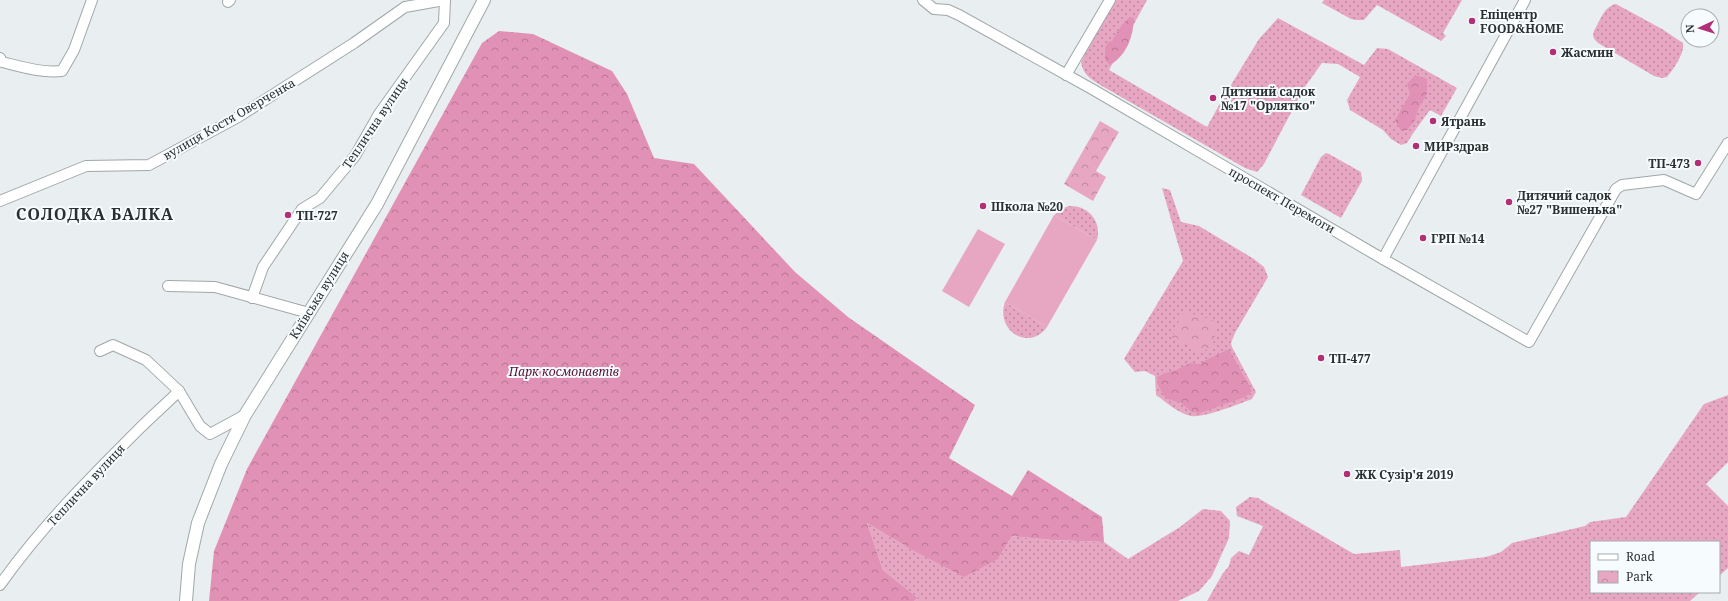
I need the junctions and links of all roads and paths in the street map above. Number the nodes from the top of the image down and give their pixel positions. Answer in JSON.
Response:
{"nodes":[{"id":1,"x":92,"y":0,"type":"edge"},
{"id":2,"x":445,"y":0,"type":"edge"},
{"id":3,"x":484,"y":0,"type":"edge"},
{"id":4,"x":924,"y":0,"type":"edge"},
{"id":5,"x":1110,"y":0,"type":"edge"},
{"id":6,"x":1525,"y":0,"type":"edge"},
{"id":7,"x":0,"y":58,"type":"edge"},
{"id":8,"x":1066,"y":76,"type":"junction"},
{"id":9,"x":1728,"y":143,"type":"edge"},
{"id":10,"x":0,"y":201,"type":"edge"},
{"id":11,"x":1383,"y":259,"type":"junction"},
{"id":12,"x":168,"y":286,"type":"dead end"},
{"id":13,"x":252,"y":298,"type":"junction"},
{"id":14,"x":308,"y":313,"type":"junction"},
{"id":15,"x":100,"y":351,"type":"dead end"},
{"id":16,"x":179,"y":392,"type":"junction"},
{"id":17,"x":245,"y":415,"type":"junction"},
{"id":18,"x":0,"y":585,"type":"edge"},
{"id":19,"x":186,"y":601,"type":"edge"}],
"edges":[{"from":1,"to":7,"type":"street"},
{"from":2,"to":10,"type":"street","name":"вулиця Костя Оверченка"},
{"from":2,"to":13,"type":"street","name":"Теплична вулиця"},
{"from":3,"to":14,"type":"street","name":"Київська вулиця"},
{"from":4,"to":8,"type":"street","name":"проспект Перемоги"},
{"from":5,"to":8,"type":"street"},
{"from":6,"to":11,"type":"street"},
{"from":8,"to":11,"type":"street","name":"проспект Перемоги"},
{"from":9,"to":11,"type":"street","name":"проспект Перемоги"},
{"from":12,"to":13,"type":"street"},
{"from":13,"to":14,"type":"street"},
{"from":14,"to":17,"type":"street","name":"Київська вулиця"},
{"from":15,"to":16,"type":"street"},
{"from":16,"to":17,"type":"street"},
{"from":16,"to":18,"type":"street","name":"Теплична вулиця"},
{"from":17,"to":19,"type":"street","name":"Київська вулиця"}]}
